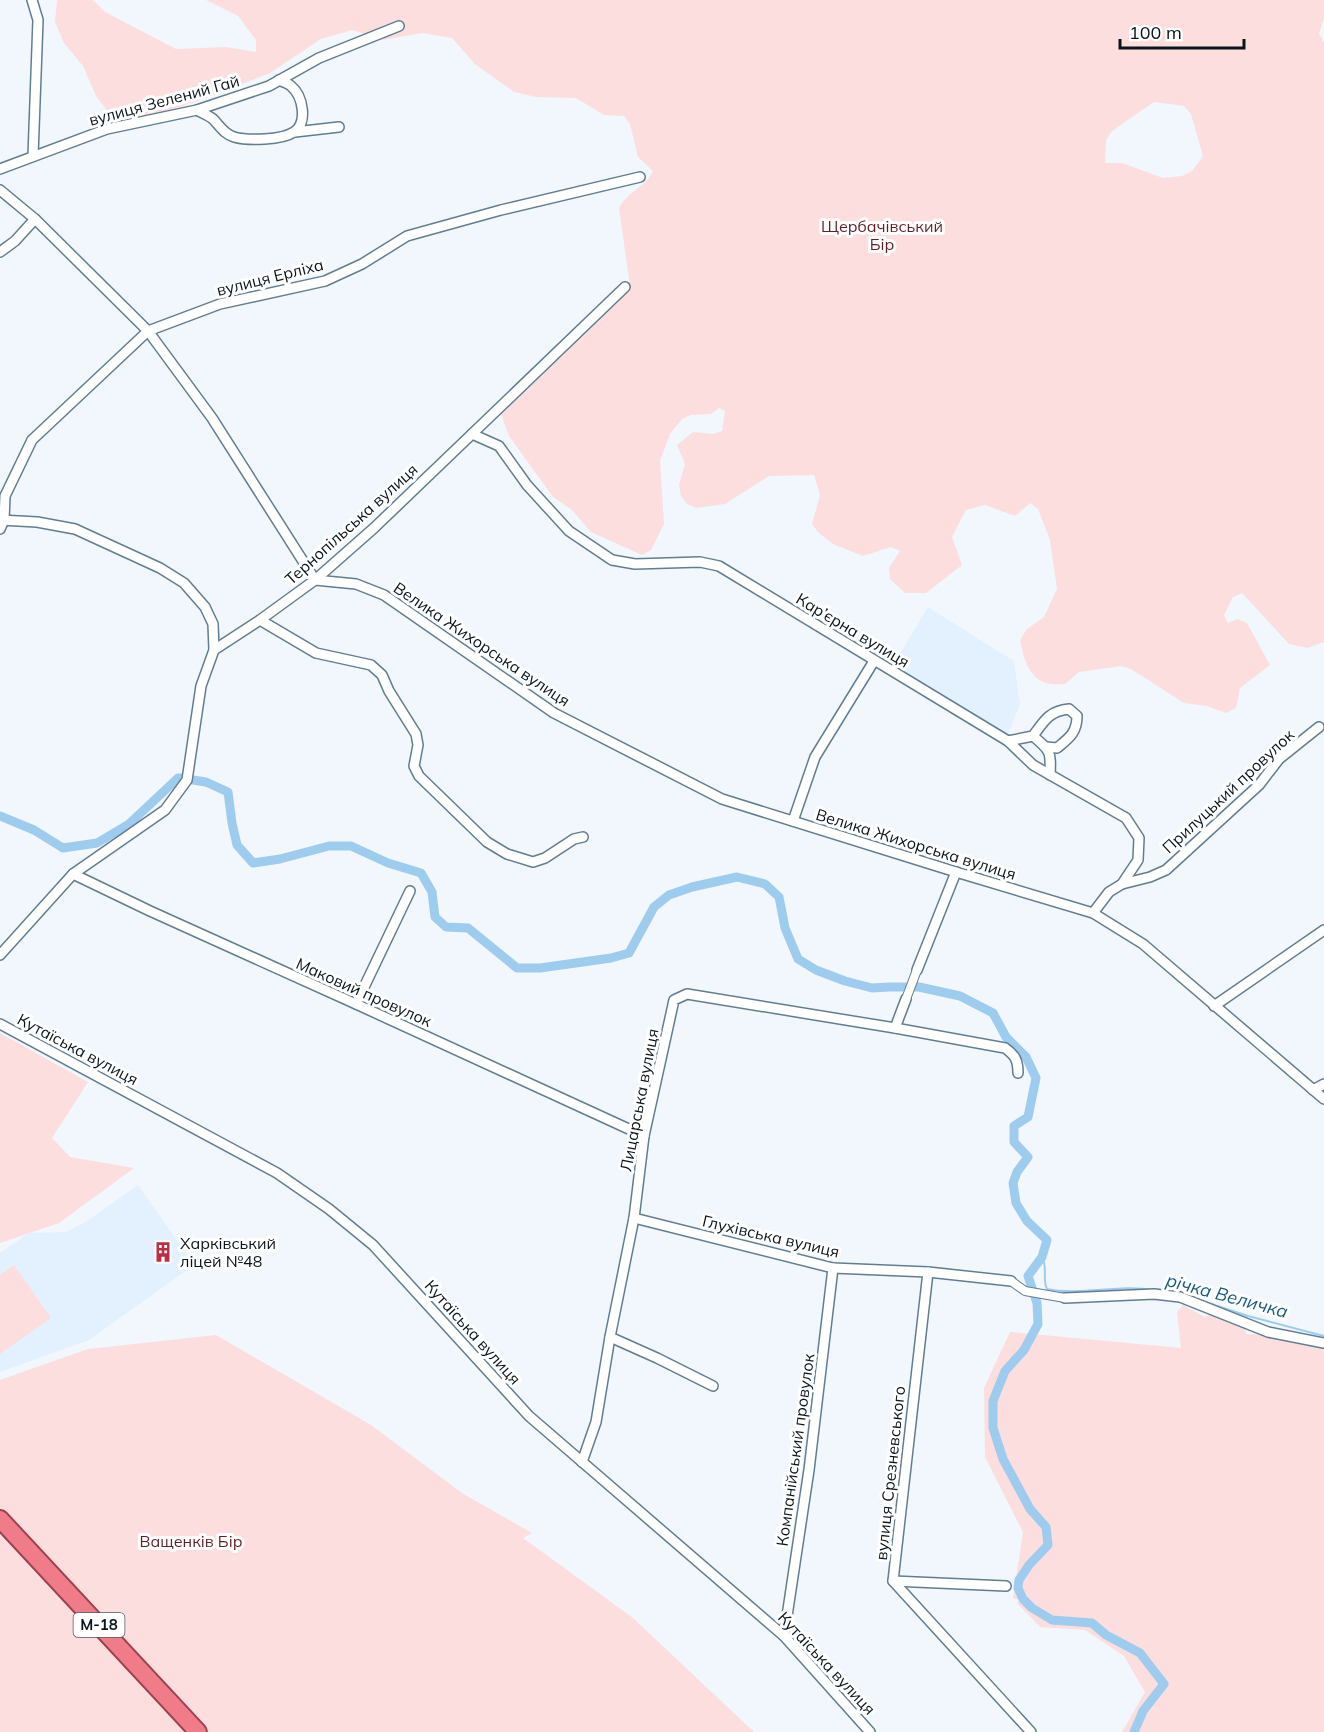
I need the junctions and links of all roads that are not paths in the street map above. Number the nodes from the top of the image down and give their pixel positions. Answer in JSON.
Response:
{"nodes":[{"id":1,"x":32,"y":0,"type":"edge"},
{"id":2,"x":399,"y":26,"type":"dead end"},
{"id":3,"x":279,"y":80,"type":"junction"},
{"id":4,"x":197,"y":110,"type":"junction"},
{"id":5,"x":339,"y":128,"type":"dead end"},
{"id":6,"x":295,"y":132,"type":"junction"},
{"id":7,"x":33,"y":156,"type":"junction"},
{"id":8,"x":0,"y":169,"type":"edge"},
{"id":9,"x":640,"y":177,"type":"dead end"},
{"id":10,"x":0,"y":190,"type":"edge"},
{"id":11,"x":35,"y":219,"type":"junction"},
{"id":12,"x":0,"y":252,"type":"edge"},
{"id":13,"x":625,"y":287,"type":"dead end"},
{"id":14,"x":148,"y":332,"type":"junction"},
{"id":15,"x":472,"y":434,"type":"junction"},
{"id":16,"x":1,"y":523,"type":"edge"},
{"id":17,"x":315,"y":580,"type":"junction"},
{"id":18,"x":260,"y":620,"type":"junction"},
{"id":19,"x":214,"y":650,"type":"junction"},
{"id":20,"x":874,"y":661,"type":"junction"},
{"id":21,"x":1319,"y":727,"type":"dead end"},
{"id":22,"x":1033,"y":736,"type":"junction"},
{"id":23,"x":1008,"y":741,"type":"junction"},
{"id":24,"x":1046,"y":747,"type":"junction"},
{"id":25,"x":1050,"y":775,"type":"junction"},
{"id":26,"x":793,"y":821,"type":"junction"},
{"id":27,"x":583,"y":837,"type":"dead end"},
{"id":28,"x":956,"y":872,"type":"junction"},
{"id":29,"x":73,"y":874,"type":"junction"},
{"id":30,"x":1122,"y":884,"type":"junction"},
{"id":31,"x":410,"y":891,"type":"dead end"},
{"id":32,"x":1093,"y":913,"type":"junction"},
{"id":33,"x":1324,"y":930,"type":"edge"},
{"id":34,"x":0,"y":955,"type":"edge"},
{"id":35,"x":917,"y":970,"type":"joint"},
{"id":36,"x":907,"y":995,"type":"joint"},
{"id":37,"x":356,"y":1004,"type":"junction"},
{"id":38,"x":1214,"y":1006,"type":"junction"},
{"id":39,"x":0,"y":1024,"type":"edge"},
{"id":40,"x":895,"y":1028,"type":"junction"},
{"id":41,"x":1018,"y":1073,"type":"dead end"},
{"id":42,"x":1324,"y":1084,"type":"edge"},
{"id":43,"x":1313,"y":1090,"type":"junction"},
{"id":44,"x":1324,"y":1099,"type":"edge"},
{"id":45,"x":644,"y":1136,"type":"junction"},
{"id":46,"x":634,"y":1218,"type":"junction"},
{"id":47,"x":833,"y":1268,"type":"junction"},
{"id":48,"x":928,"y":1272,"type":"junction"},
{"id":49,"x":1011,"y":1281,"type":"joint"},
{"id":50,"x":1065,"y":1298,"type":"joint"},
{"id":51,"x":610,"y":1337,"type":"junction"},
{"id":52,"x":1324,"y":1343,"type":"edge"},
{"id":53,"x":713,"y":1386,"type":"dead end"},
{"id":54,"x":582,"y":1462,"type":"junction"},
{"id":55,"x":0,"y":1519,"type":"edge"},
{"id":56,"x":893,"y":1581,"type":"junction"},
{"id":57,"x":1006,"y":1586,"type":"dead end"},
{"id":58,"x":784,"y":1636,"type":"junction"},
{"id":59,"x":198,"y":1732,"type":"edge"},
{"id":60,"x":870,"y":1732,"type":"edge"},
{"id":61,"x":1031,"y":1732,"type":"edge"}],
"edges":[{"from":1,"to":7,"type":"street"},
{"from":2,"to":3,"type":"street","name":"вулиця Зелений Гай"},
{"from":3,"to":4,"type":"street","name":"вулиця Зелений Гай"},
{"from":3,"to":6,"type":"street"},
{"from":4,"to":6,"type":"street"},
{"from":4,"to":7,"type":"street","name":"вулиця Зелений Гай"},
{"from":5,"to":6,"type":"street"},
{"from":7,"to":8,"type":"street","name":"вулиця Зелений Гай"},
{"from":9,"to":14,"type":"street","name":"вулиця Ерліха"},
{"from":10,"to":11,"type":"street"},
{"from":11,"to":12,"type":"street"},
{"from":11,"to":14,"type":"street"},
{"from":13,"to":15,"type":"street","name":"Тернопільська вулиця"},
{"from":14,"to":16,"type":"street","name":"вулиця Ерліха"},
{"from":14,"to":17,"type":"street"},
{"from":15,"to":17,"type":"street","name":"Тернопільська вулиця"},
{"from":15,"to":20,"type":"street","name":"Кар’єрна вулиця"},
{"from":16,"to":19,"type":"street"},
{"from":17,"to":18,"type":"street","name":"Тернопільська вулиця"},
{"from":17,"to":26,"type":"street","name":"Велика Жихорська вулиця"},
{"from":18,"to":19,"type":"street","name":"Тернопільська вулиця"},
{"from":18,"to":27,"type":"street"},
{"from":19,"to":29,"type":"street"},
{"from":20,"to":23,"type":"street","name":"Кар’єрна вулиця"},
{"from":20,"to":26,"type":"street"},
{"from":21,"to":30,"type":"street","name":"Прилуцький провулок"},
{"from":22,"to":23,"type":"street"},
{"from":22,"to":24,"type":"street"},
{"from":22,"to":24,"type":"street"},
{"from":23,"to":25,"type":"street","name":"Кар’єрна вулиця"},
{"from":24,"to":25,"type":"street"},
{"from":25,"to":30,"type":"street","name":"Кар’єрна вулиця"},
{"from":26,"to":28,"type":"street","name":"Велика Жихорська вулиця"},
{"from":28,"to":32,"type":"street","name":"Велика Жихорська вулиця"},
{"from":28,"to":35,"type":"street"},
{"from":29,"to":34,"type":"street"},
{"from":29,"to":37,"type":"street","name":"Маковий провулок"},
{"from":30,"to":32,"type":"street","name":"Кар’єрна вулиця"},
{"from":31,"to":37,"type":"street"},
{"from":32,"to":38,"type":"street","name":"Велика Жихорська вулиця"},
{"from":33,"to":38,"type":"street"},
{"from":35,"to":36,"type":"street"},
{"from":36,"to":40,"type":"street"},
{"from":37,"to":45,"type":"street","name":"Маковий провулок"},
{"from":38,"to":43,"type":"street","name":"Велика Жихорська вулиця"},
{"from":39,"to":54,"type":"street","name":"Кутаїська вулиця"},
{"from":40,"to":41,"type":"street","name":"Лицарська вулиця"},
{"from":40,"to":45,"type":"street","name":"Лицарська вулиця"},
{"from":42,"to":43,"type":"street"},
{"from":43,"to":44,"type":"street","name":"Велика Жихорська вулиця"},
{"from":45,"to":46,"type":"street","name":"Лицарська вулиця"},
{"from":46,"to":47,"type":"street","name":"Глухівська вулиця"},
{"from":46,"to":51,"type":"street","name":"Лицарська вулиця"},
{"from":47,"to":48,"type":"street","name":"Глухівська вулиця"},
{"from":47,"to":58,"type":"street","name":"Компанійський провулок"},
{"from":48,"to":49,"type":"street","name":"Глухівська вулиця"},
{"from":48,"to":56,"type":"street","name":"вулиця Срезневського"},
{"from":49,"to":50,"type":"street"},
{"from":50,"to":52,"type":"street"},
{"from":51,"to":53,"type":"street"},
{"from":51,"to":54,"type":"street","name":"Лицарська вулиця"},
{"from":54,"to":58,"type":"street","name":"Кутаїська вулиця"},
{"from":55,"to":59,"type":"highway","number":"М-18"},
{"from":56,"to":57,"type":"street"},
{"from":56,"to":61,"type":"street","name":"вулиця Срезневського"},
{"from":58,"to":60,"type":"street","name":"Кутаїська вулиця"}]}
